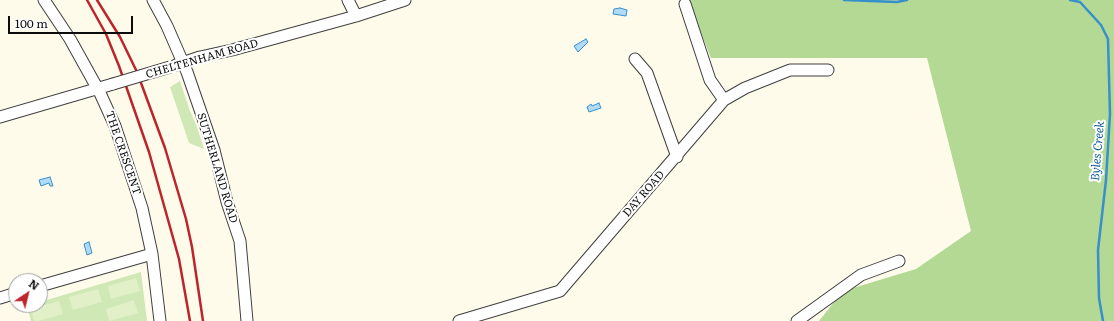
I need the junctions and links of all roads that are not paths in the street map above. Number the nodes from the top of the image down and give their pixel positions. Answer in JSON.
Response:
{"nodes":[{"id":1,"x":44,"y":0,"type":"edge"},
{"id":2,"x":153,"y":0,"type":"edge"},
{"id":3,"x":348,"y":0,"type":"edge"},
{"id":4,"x":405,"y":0,"type":"edge"},
{"id":5,"x":684,"y":4,"type":"dead end"},
{"id":6,"x":356,"y":16,"type":"junction"},
{"id":7,"x":636,"y":59,"type":"dead end"},
{"id":8,"x":183,"y":63,"type":"junction"},
{"id":9,"x":828,"y":70,"type":"dead end"},
{"id":10,"x":97,"y":88,"type":"junction"},
{"id":11,"x":724,"y":100,"type":"junction"},
{"id":12,"x":0,"y":117,"type":"edge"},
{"id":13,"x":677,"y":157,"type":"junction"},
{"id":14,"x":152,"y":254,"type":"junction"},
{"id":15,"x":899,"y":261,"type":"dead end"},
{"id":16,"x":48,"y":284,"type":"edge"},
{"id":17,"x":160,"y":321,"type":"edge"},
{"id":18,"x":247,"y":321,"type":"edge"},
{"id":19,"x":459,"y":321,"type":"edge"},
{"id":20,"x":796,"y":321,"type":"edge"}],
"edges":[{"from":1,"to":10,"type":"street","name":"THE CRESCENT"},
{"from":2,"to":8,"type":"street","name":"SUTHERLAND ROAD"},
{"from":3,"to":6,"type":"street"},
{"from":4,"to":6,"type":"street","name":"CHELTENHAM ROAD"},
{"from":5,"to":11,"type":"street"},
{"from":6,"to":8,"type":"street","name":"CHELTENHAM ROAD"},
{"from":7,"to":13,"type":"street"},
{"from":8,"to":10,"type":"street","name":"CHELTENHAM ROAD","bridge":true},
{"from":8,"to":18,"type":"street","name":"SUTHERLAND ROAD"},
{"from":9,"to":11,"type":"street","name":"DAY ROAD"},
{"from":10,"to":12,"type":"street","name":"CHELTENHAM ROAD"},
{"from":10,"to":14,"type":"street","name":"THE CRESCENT"},
{"from":11,"to":13,"type":"street","name":"DAY ROAD"},
{"from":13,"to":19,"type":"street","name":"DAY ROAD"},
{"from":14,"to":16,"type":"street"},
{"from":14,"to":17,"type":"street","name":"THE CRESCENT"},
{"from":15,"to":20,"type":"street"}]}
